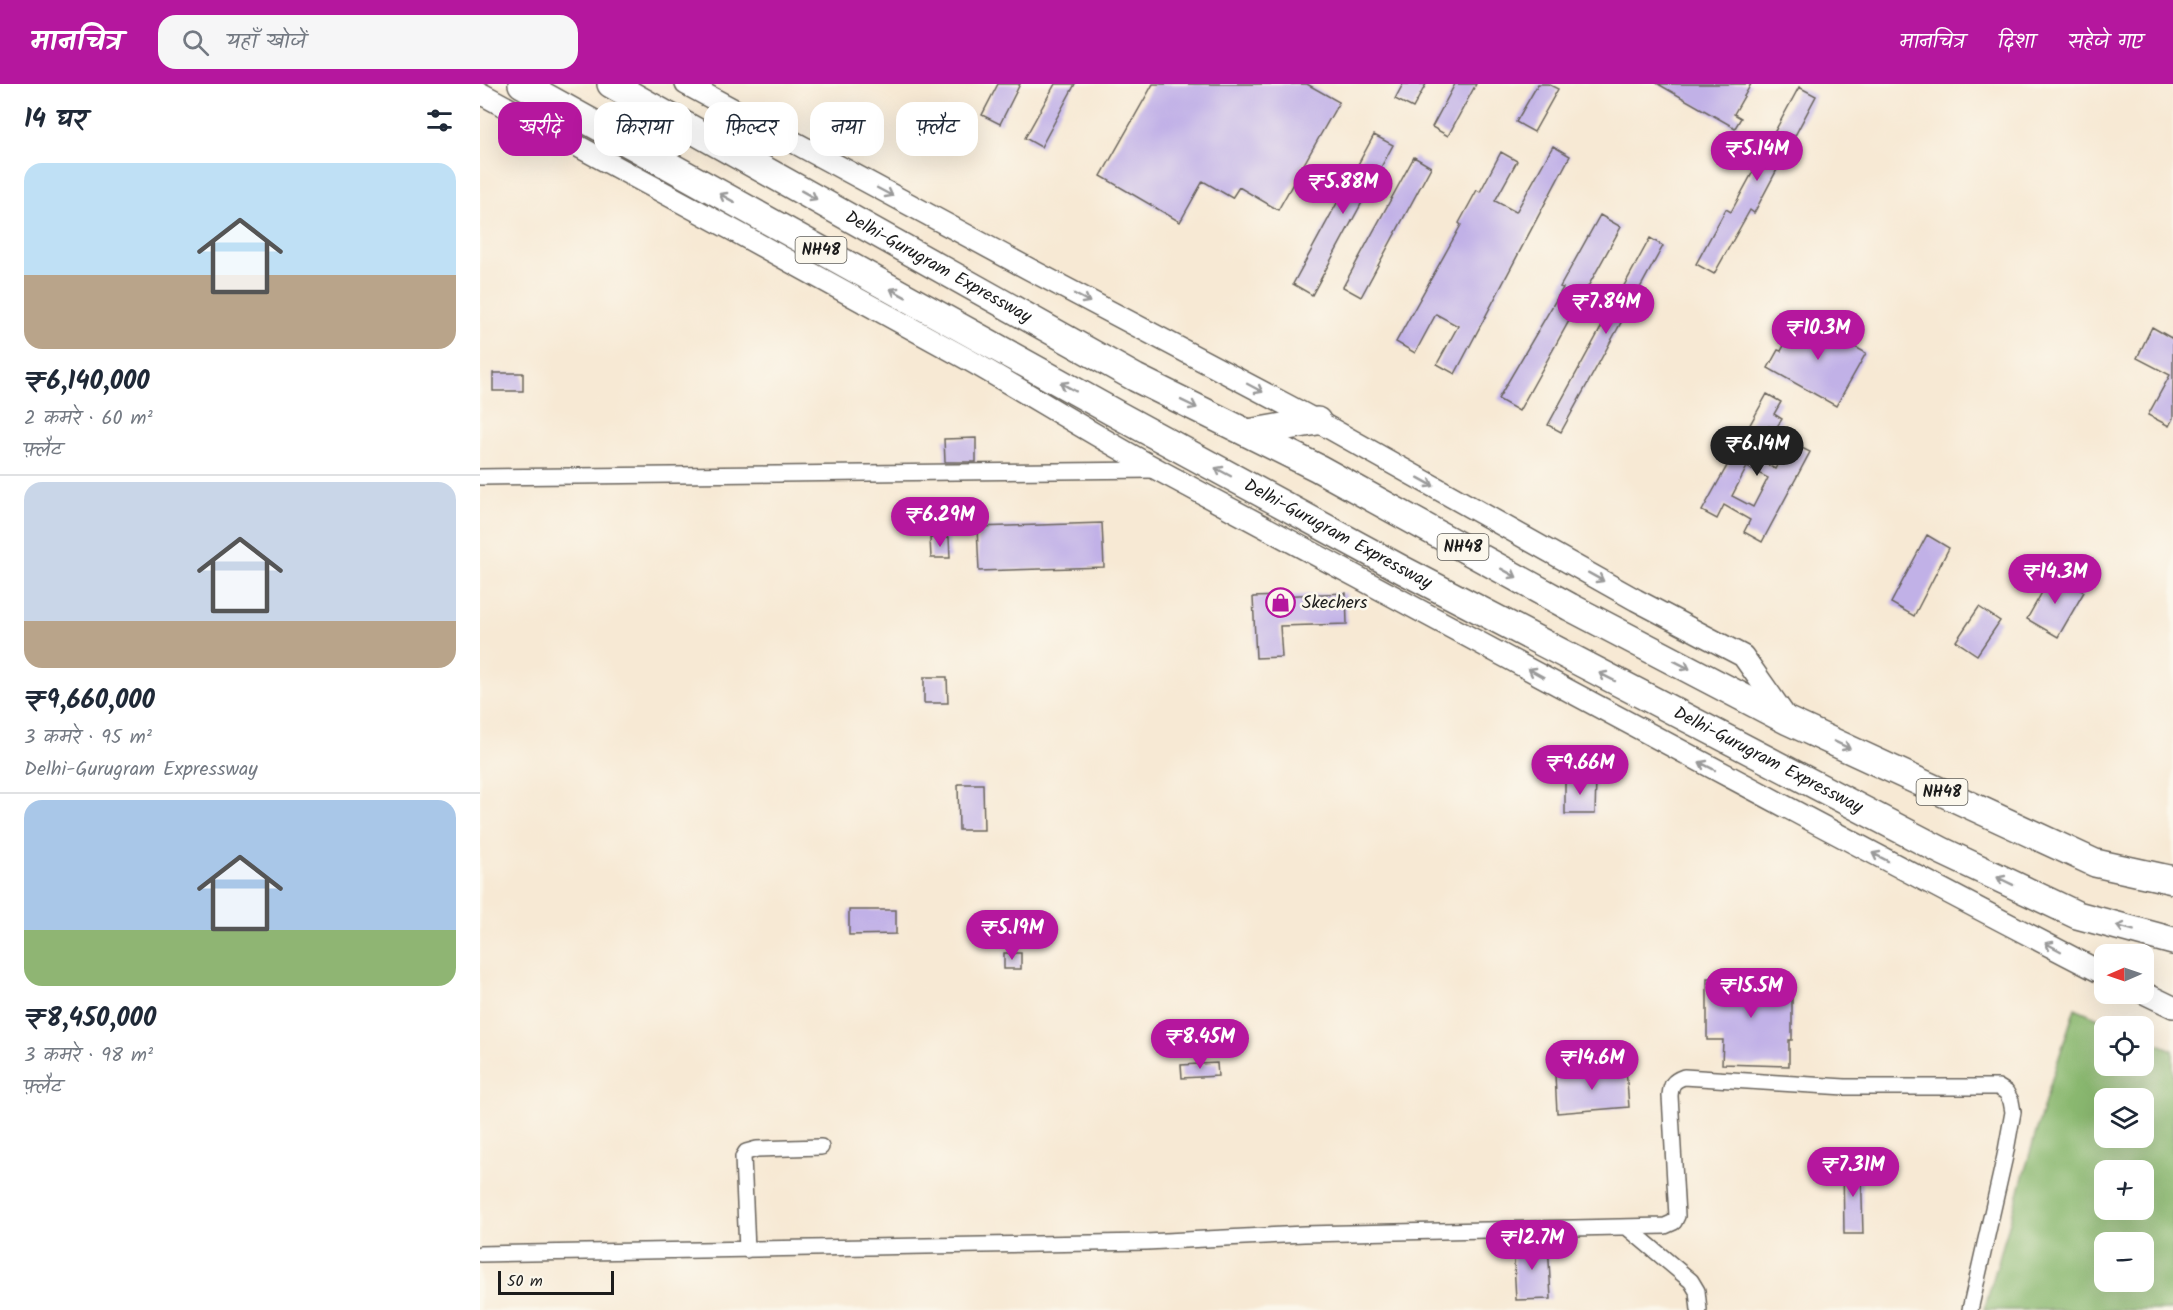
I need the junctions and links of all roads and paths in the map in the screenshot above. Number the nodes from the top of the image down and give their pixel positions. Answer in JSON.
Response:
{"nodes":[{"id":1,"x":522,"y":84,"type":"edge"},
{"id":2,"x":611,"y":84,"type":"edge"},
{"id":3,"x":686,"y":84,"type":"edge"},
{"id":4,"x":480,"y":93,"type":"edge"},
{"id":5,"x":1317,"y":421,"type":"junction"},
{"id":6,"x":1248,"y":433,"type":"junction"},
{"id":7,"x":1157,"y":470,"type":"junction"},
{"id":8,"x":480,"y":477,"type":"edge"},
{"id":9,"x":1788,"y":720,"type":"junction"},
{"id":10,"x":2173,"y":880,"type":"edge"},
{"id":11,"x":2173,"y":941,"type":"edge"},
{"id":12,"x":2094,"y":969,"type":"edge"},
{"id":13,"x":2154,"y":998,"type":"edge"},
{"id":14,"x":2173,"y":1007,"type":"edge"},
{"id":15,"x":821,"y":1147,"type":"dead end"},
{"id":16,"x":1628,"y":1228,"type":"junction"},
{"id":17,"x":747,"y":1250,"type":"junction"},
{"id":18,"x":480,"y":1254,"type":"edge"},
{"id":19,"x":1699,"y":1310,"type":"edge"},
{"id":20,"x":1970,"y":1310,"type":"edge"}],
"edges":[{"from":11,"to":1,"type":"highway","name":"Delhi-Gurugram Expressway","number":"NH48","one_way":true},
{"from":2,"to":6,"type":"highway","name":"Delhi-Gurugram Expressway","number":"NH48","one_way":true},
{"from":3,"to":5,"type":"main road","one_way":true},
{"from":4,"to":7,"type":"main road"},
{"from":5,"to":6,"type":"highway"},
{"from":5,"to":9,"type":"main road","one_way":true},
{"from":6,"to":9,"type":"highway","name":"Delhi-Gurugram Expressway","number":"NH48","one_way":true},
{"from":7,"to":8,"type":"street"},
{"from":12,"to":7,"type":"main road","one_way":true},
{"from":9,"to":10,"type":"highway","name":"Delhi-Gurugram Expressway","number":"NH48","one_way":true},
{"from":13,"to":14,"type":"main road"},
{"from":15,"to":17,"type":"street"},
{"from":16,"to":17,"type":"street"},
{"from":16,"to":19,"type":"street"},
{"from":16,"to":20,"type":"street"},
{"from":17,"to":18,"type":"street"}]}
